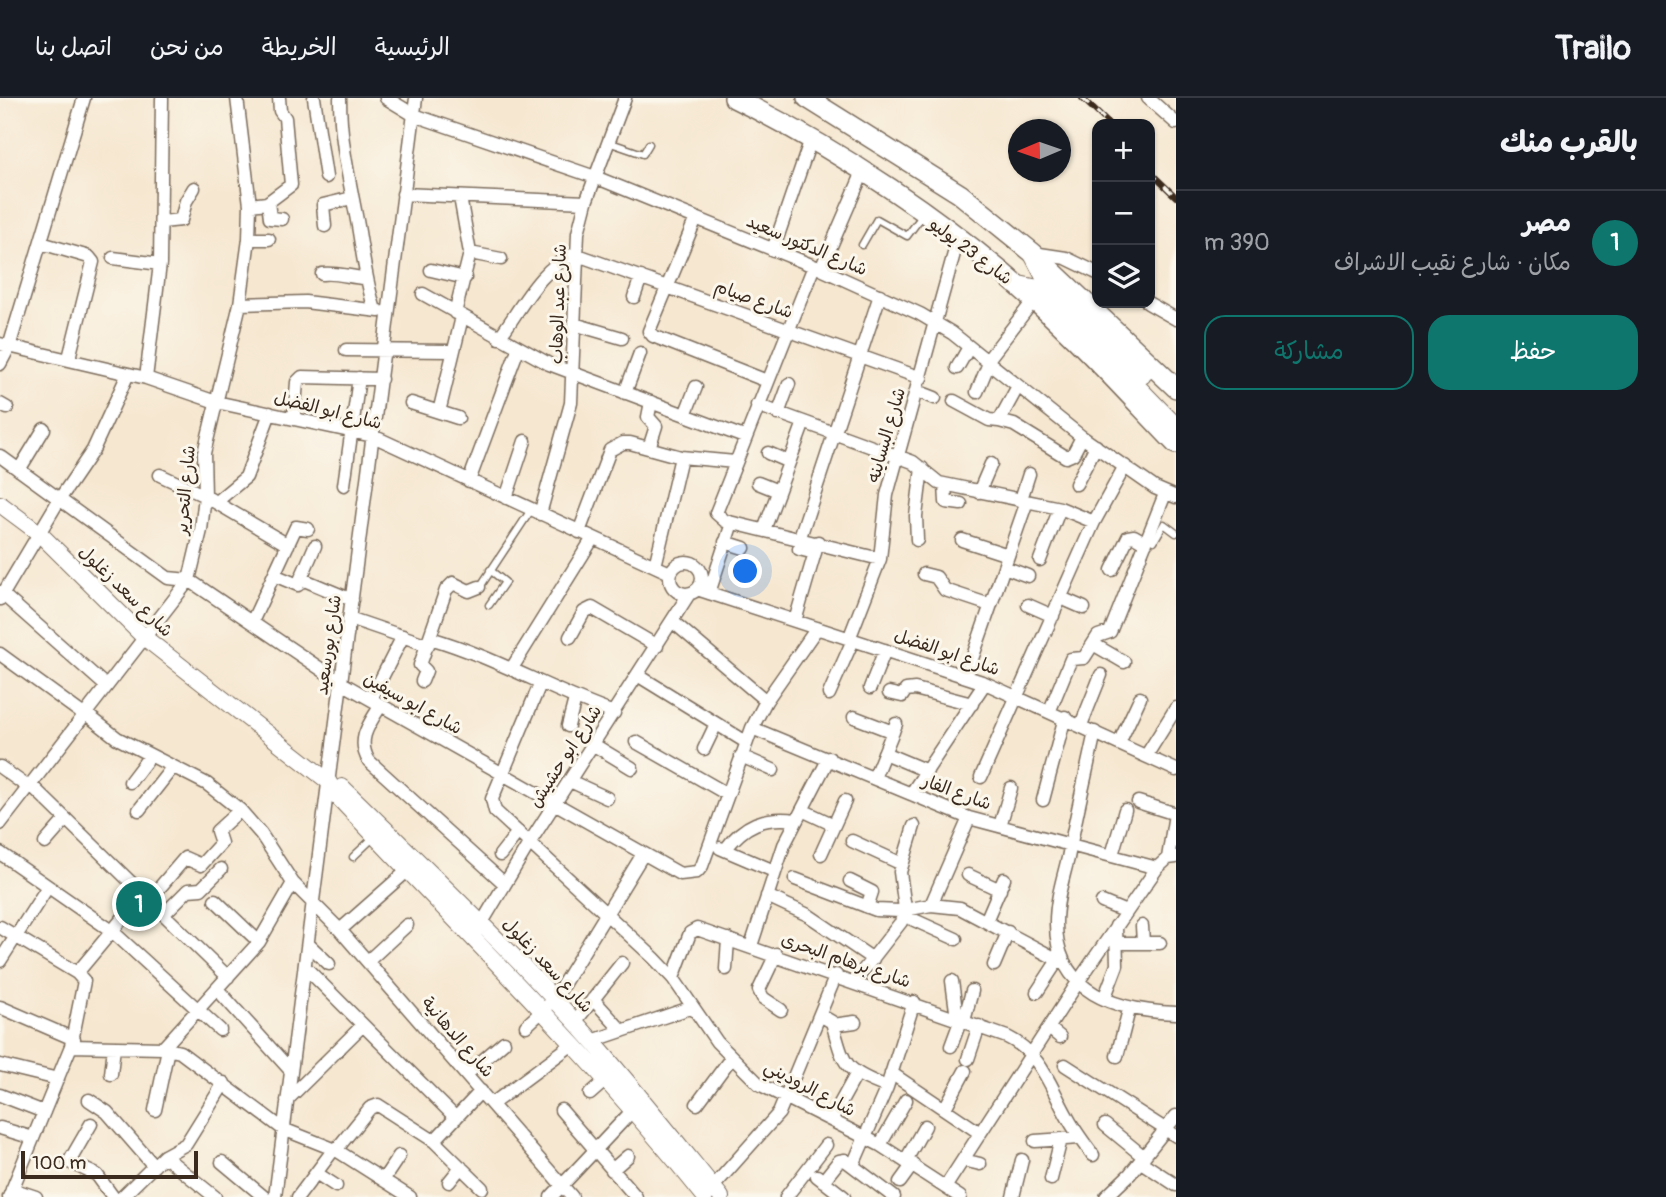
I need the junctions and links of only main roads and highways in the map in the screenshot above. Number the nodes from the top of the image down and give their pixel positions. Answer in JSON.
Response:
{"nodes":[{"id":1,"x":733,"y":98,"type":"edge"},
{"id":2,"x":807,"y":98,"type":"edge"},
{"id":3,"x":758,"y":103,"type":"edge"},
{"id":4,"x":832,"y":113,"type":"junction"},
{"id":5,"x":814,"y":141,"type":"junction"},
{"id":6,"x":1033,"y":253,"type":"junction"},
{"id":7,"x":1014,"y":284,"type":"junction"},
{"id":8,"x":1143,"y":385,"type":"junction"},
{"id":9,"x":1176,"y":388,"type":"edge"},
{"id":10,"x":1176,"y":411,"type":"edge"},
{"id":11,"x":1176,"y":427,"type":"edge"},
{"id":12,"x":1176,"y":444,"type":"edge"}],
"edges":[{"from":1,"to":3,"type":"main road","name":"شارع 23 يوليو"},
{"from":2,"to":4,"type":"main road","name":"شارع 23 يوليو"},
{"from":3,"to":5,"type":"main road","name":"شارع 23 يوليو"},
{"from":4,"to":5,"type":"main road"},
{"from":4,"to":6,"type":"main road","name":"شارع 23 يوليو"},
{"from":5,"to":7,"type":"main road","name":"شارع 23 يوليو"},
{"from":6,"to":8,"type":"main road"},
{"from":6,"to":9,"type":"main road","name":"شارع 23 يوليو"},
{"from":7,"to":8,"type":"main road"},
{"from":7,"to":12,"type":"main road","name":"شارع 23 يوليو"},
{"from":8,"to":10,"type":"main road"},
{"from":8,"to":11,"type":"main road"}]}
